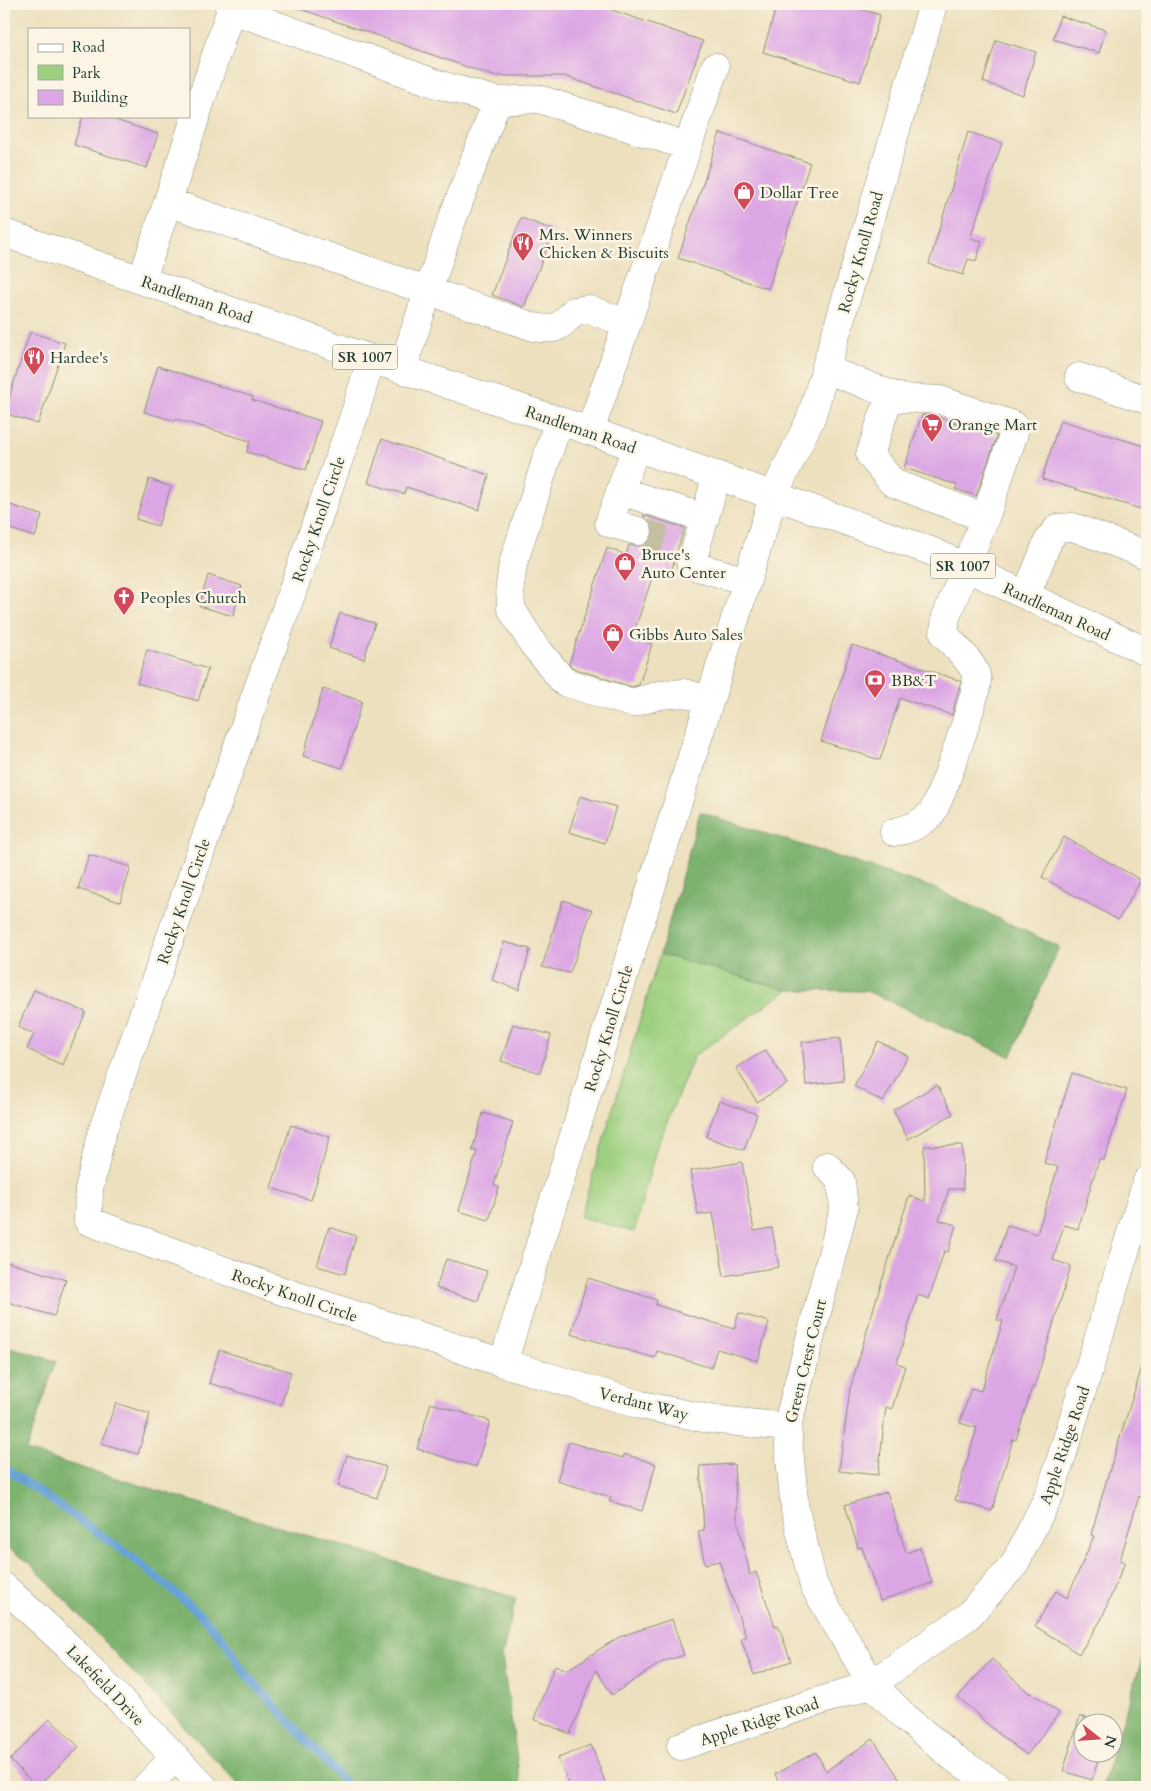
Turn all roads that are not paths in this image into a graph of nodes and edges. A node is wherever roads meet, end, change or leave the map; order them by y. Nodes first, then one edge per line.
1 (933, 4) edge
2 (229, 6) edge
3 (715, 67) dead end
4 (497, 100) junction
5 (687, 146) junction
6 (168, 202) junction
7 (4, 233) edge
8 (142, 280) junction
9 (428, 291) junction
10 (626, 323) junction
11 (371, 359) junction
12 (402, 369) junction
13 (825, 369) junction
14 (1079, 377) dead end
15 (890, 394) junction
16 (1147, 400) edge
17 (558, 420) junction
18 (590, 431) junction
19 (636, 447) junction
20 (717, 475) junction
21 (620, 491) junction
22 (774, 494) junction
23 (705, 518) junction
24 (985, 518) junction
25 (638, 530) tunnel mouth
26 (1147, 555) edge
27 (964, 567) junction
28 (747, 581) junction
29 (1026, 596) junction
30 (1146, 649) edge
31 (710, 700) junction
32 (894, 832) dead end
33 (827, 1166) dead end
34 (1147, 1181) edge
35 (503, 1363) junction
36 (787, 1427) junction
37 (4, 1586) edge
38 (872, 1684) junction
39 (681, 1746) dead end
40 (175, 1757) junction
41 (146, 1787) edge
42 (204, 1787) edge
43 (998, 1787) edge

1 - 13 street, Rocky Knoll Road
2 - 4 street
2 - 6 street
3 - 5 street
4 - 5 street
4 - 9 street
5 - 10 street
6 - 8 street
6 - 9 street
7 - 8 street, Randleman Road / SR 1007
8 - 11 street, Randleman Road / SR 1007
9 - 10 street
9 - 12 street
10 - 18 street
11 - 12 street, Randleman Road / SR 1007
11 - 35 street, Rocky Knoll Circle
12 - 17 street, Randleman Road / SR 1007
13 - 15 street
13 - 22 street, Rocky Knoll Road
14 - 16 street
15 - 24 street
15 - 24 street
17 - 18 street, Randleman Road / SR 1007
17 - 31 street
18 - 19 street, Randleman Road / SR 1007
19 - 20 street, Randleman Road / SR 1007
19 - 21 street
20 - 22 street, Randleman Road / SR 1007
20 - 23 street
21 - 23 street
21 - 25 street
22 - 27 street, Randleman Road / SR 1007
22 - 28 street, Rocky Knoll Circle
23 - 28 street
24 - 27 street
26 - 29 street
27 - 29 street, Randleman Road / SR 1007
27 - 32 street
28 - 31 street, Rocky Knoll Circle
29 - 30 street, Randleman Road / SR 1007
31 - 35 street, Rocky Knoll Circle
33 - 36 street, Green Crest Court
34 - 38 street, Apple Ridge Road
35 - 36 street, Verdant Way
36 - 38 street, Green Crest Court
37 - 40 street, Lakefield Drive
38 - 39 street, Apple Ridge Road
38 - 43 street, Green Crest Court
40 - 41 street
40 - 42 street, Lakefield Drive

